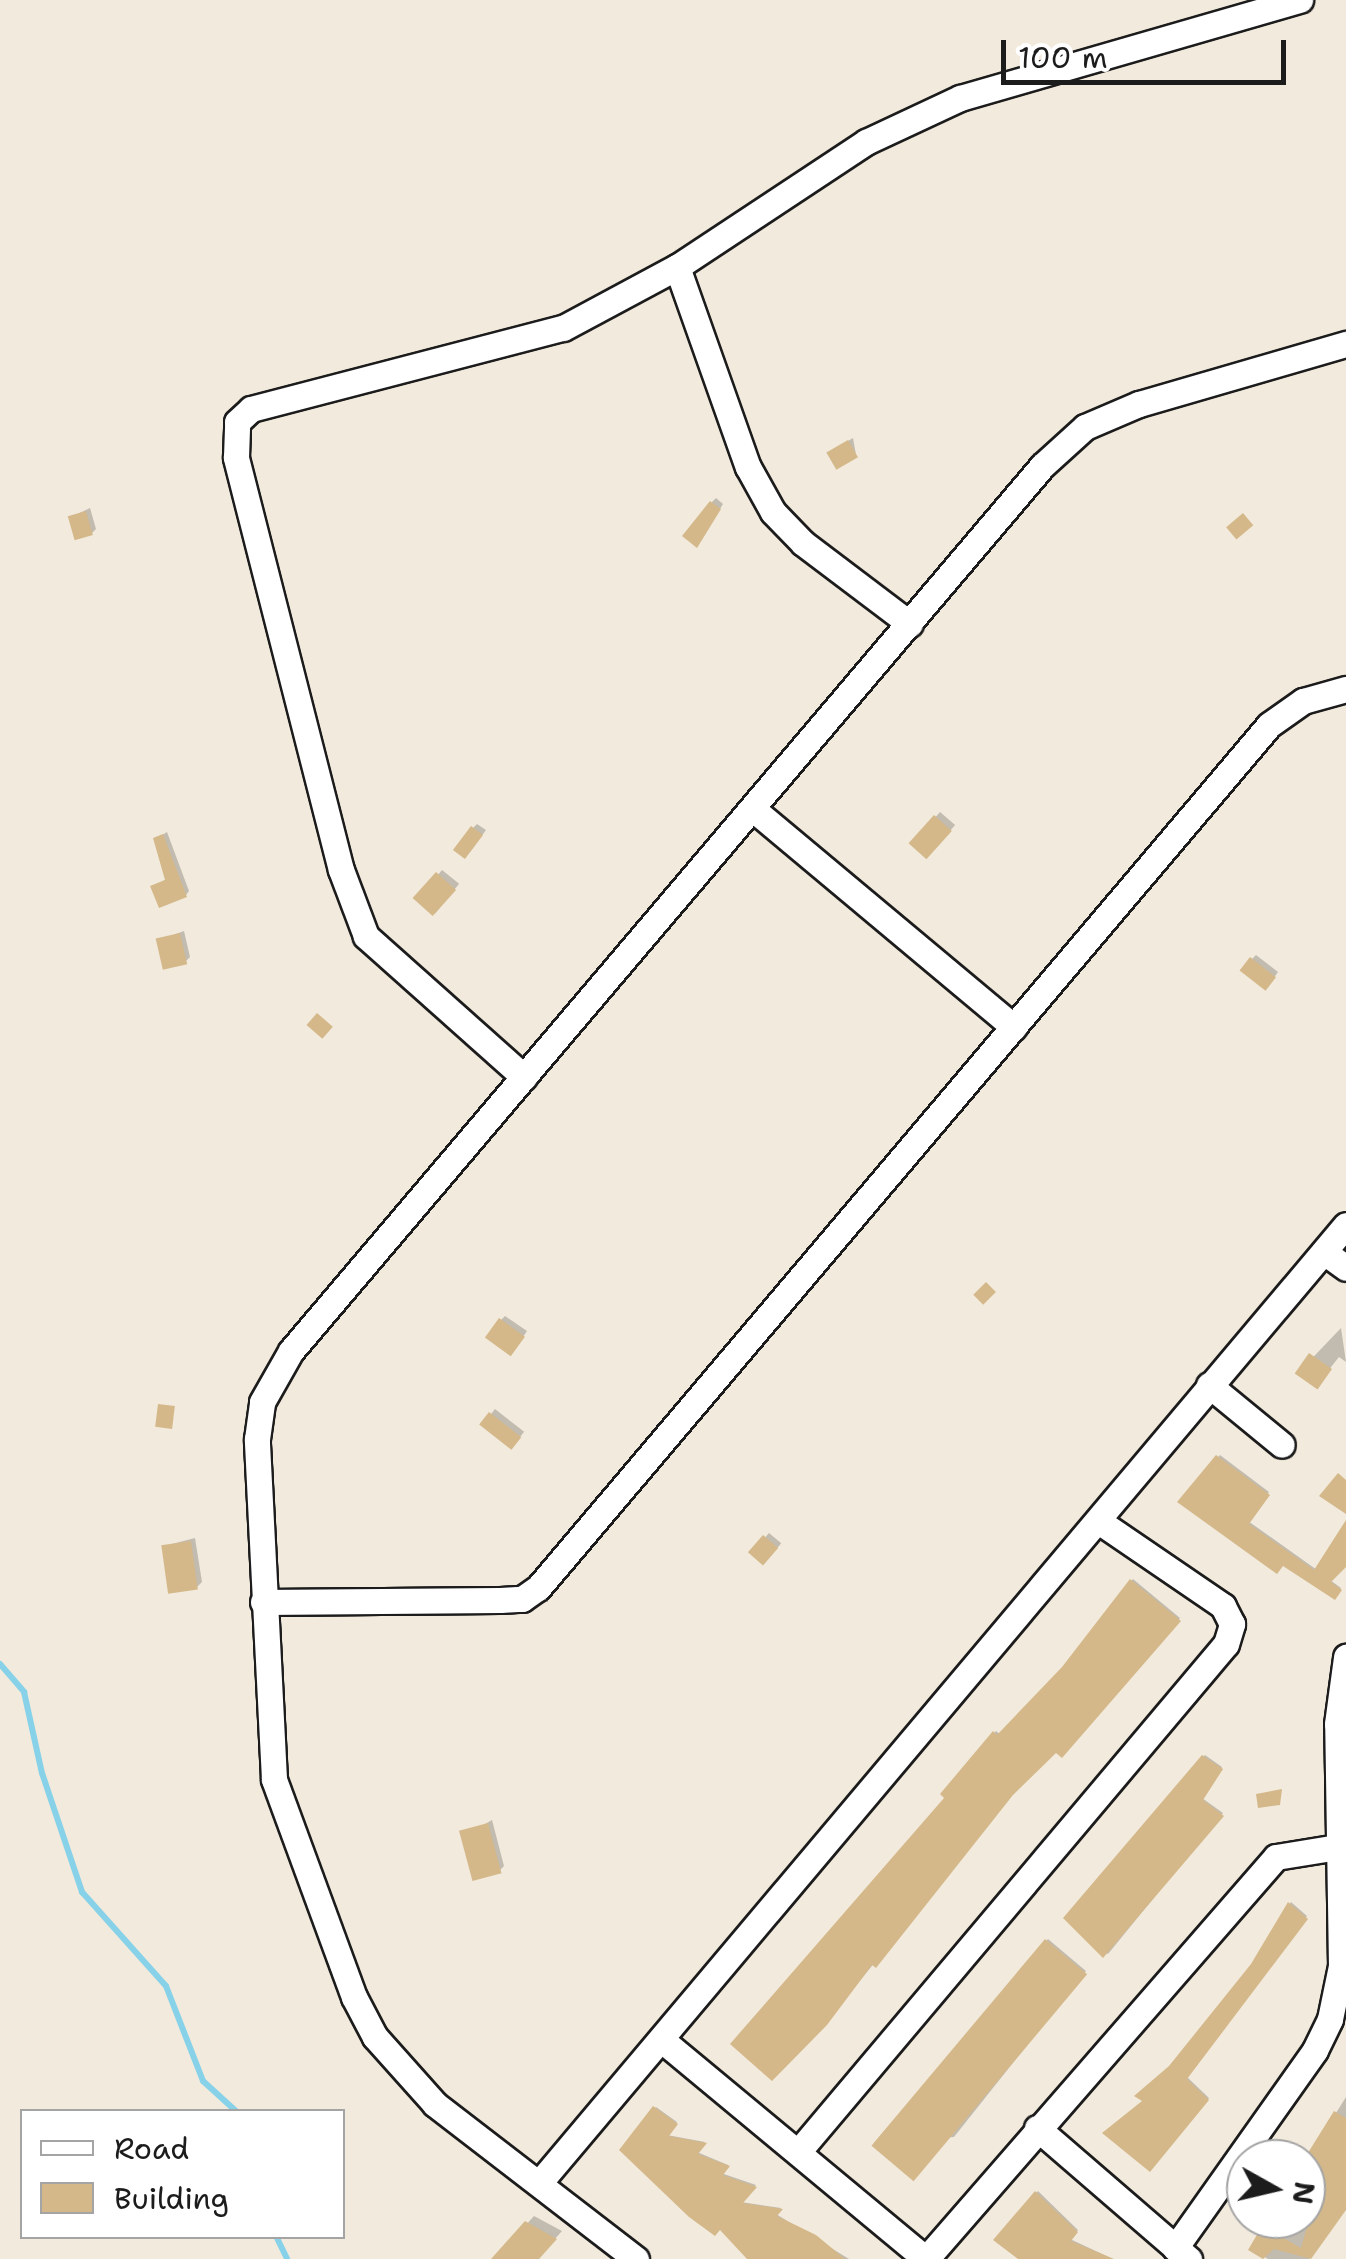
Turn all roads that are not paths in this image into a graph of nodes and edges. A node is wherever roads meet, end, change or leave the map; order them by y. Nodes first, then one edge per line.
1 (1300, 0) edge
2 (678, 267) junction
3 (1346, 344) edge
4 (910, 624) junction
5 (1346, 689) edge
6 (753, 809) junction
7 (1014, 1027) junction
8 (524, 1076) junction
9 (1346, 1225) edge
10 (1324, 1252) junction
11 (1346, 1268) edge
12 (1210, 1385) junction
13 (1282, 1445) dead end
14 (1100, 1522) junction
15 (263, 1602) junction
16 (1346, 1657) edge
17 (1338, 1847) junction
18 (1344, 1966) edge
19 (662, 2040) junction
20 (1037, 2128) junction
21 (798, 2152) junction
22 (540, 2182) junction
23 (1182, 2253) edge
24 (636, 2259) edge
25 (926, 2259) edge

1 - 2 street
2 - 4 street
2 - 8 street
3 - 4 street
4 - 6 street
5 - 7 street
6 - 7 street
6 - 8 street
7 - 15 street
8 - 15 street
9 - 10 street
10 - 11 street
10 - 12 street
12 - 13 street
12 - 14 street
14 - 19 street
14 - 21 street
15 - 22 street
16 - 17 street
17 - 18 street
17 - 20 street
18 - 23 street
19 - 21 street
19 - 22 street
20 - 23 street
20 - 25 street
21 - 25 street
22 - 24 street

